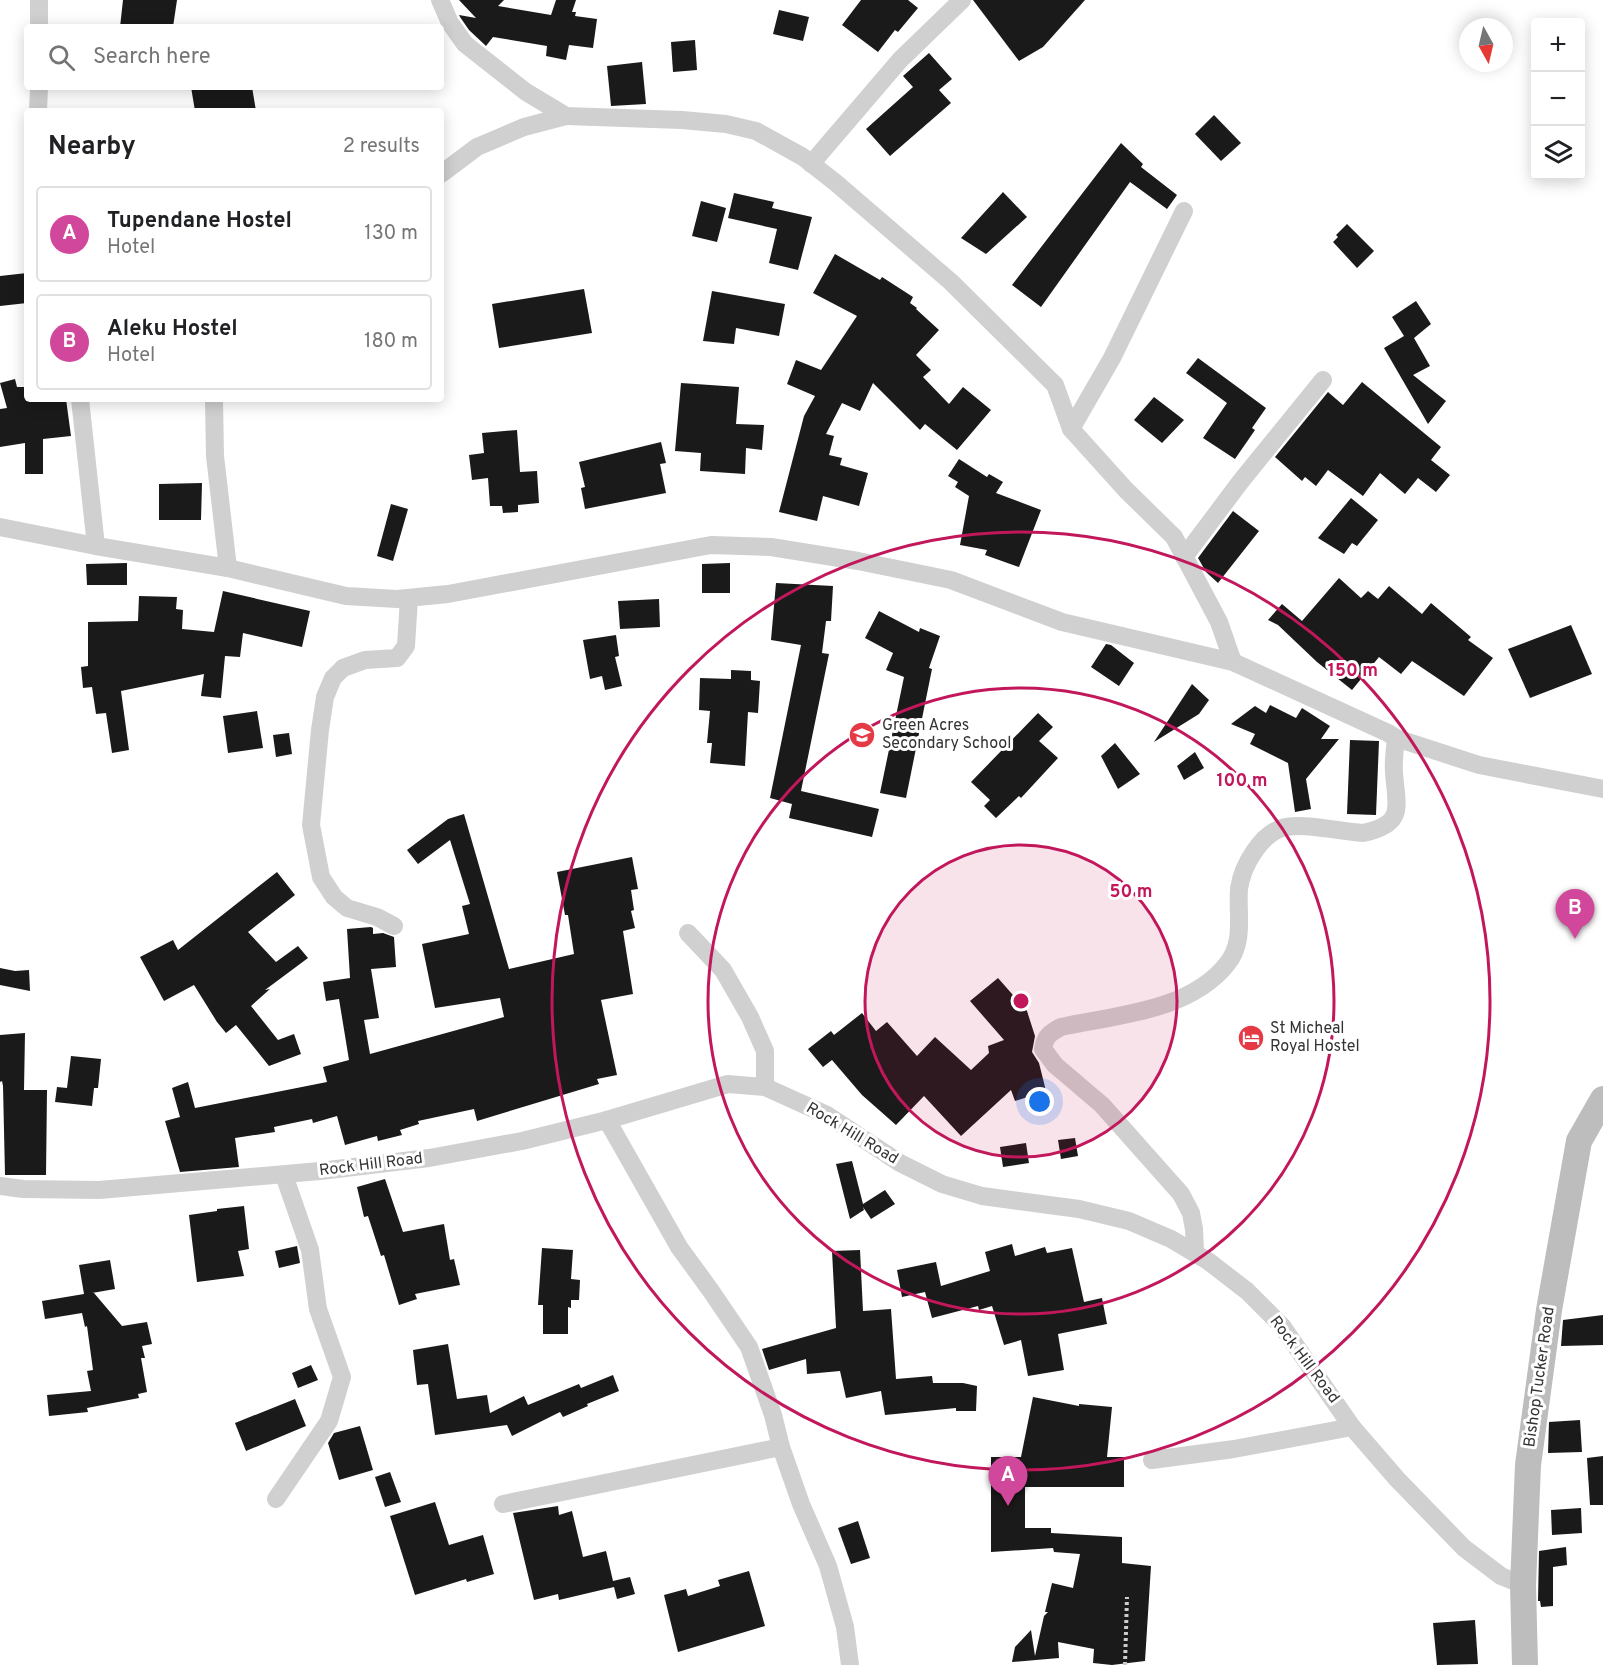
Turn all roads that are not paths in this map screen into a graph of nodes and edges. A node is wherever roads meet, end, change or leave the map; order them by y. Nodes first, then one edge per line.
1 (39, 0) edge
2 (440, 0) edge
3 (962, 0) edge
4 (39, 24) edge
5 (39, 90) edge
6 (38, 108) edge
7 (566, 116) junction
8 (811, 164) junction
9 (444, 172) edge
10 (1184, 211) dead end
11 (1323, 380) dead end
12 (80, 402) edge
13 (214, 402) edge
14 (1071, 429) junction
15 (0, 527) edge
16 (96, 546) junction
17 (1184, 557) junction
18 (228, 568) junction
19 (409, 598) junction
20 (1233, 662) junction
21 (1396, 738) junction
22 (1603, 789) edge
23 (394, 926) dead end
24 (688, 933) dead end
25 (765, 1087) junction
26 (1603, 1099) edge
27 (607, 1120) junction
28 (284, 1175) junction
29 (0, 1186) edge
30 (1195, 1252) junction
31 (1352, 1427) junction
32 (782, 1447) junction
33 (1152, 1460) dead end
34 (276, 1499) dead end
35 (503, 1504) dead end
36 (1523, 1586) junction
37 (850, 1665) edge
38 (1525, 1665) edge

1 - 4 street
2 - 7 street
3 - 8 street
5 - 6 street
7 - 8 street
7 - 9 street
8 - 14 street
10 - 14 street
11 - 17 street
12 - 16 street
13 - 18 street
14 - 17 street
15 - 16 street
16 - 18 street
17 - 20 street
18 - 19 street
19 - 20 street
19 - 23 street
20 - 21 street
21 - 22 street
21 - 30 street
24 - 25 street
25 - 27 street, Rock Hill Road
25 - 30 street, Rock Hill Road
26 - 36 main road, Bishop Tucker Road
27 - 28 street, Rock Hill Road
27 - 32 street
28 - 29 street, Rock Hill Road
28 - 34 street
30 - 31 street, Rock Hill Road
31 - 33 street
31 - 36 street, Rock Hill Road
32 - 35 street
32 - 37 street
36 - 38 main road, Bishop Tucker Road

